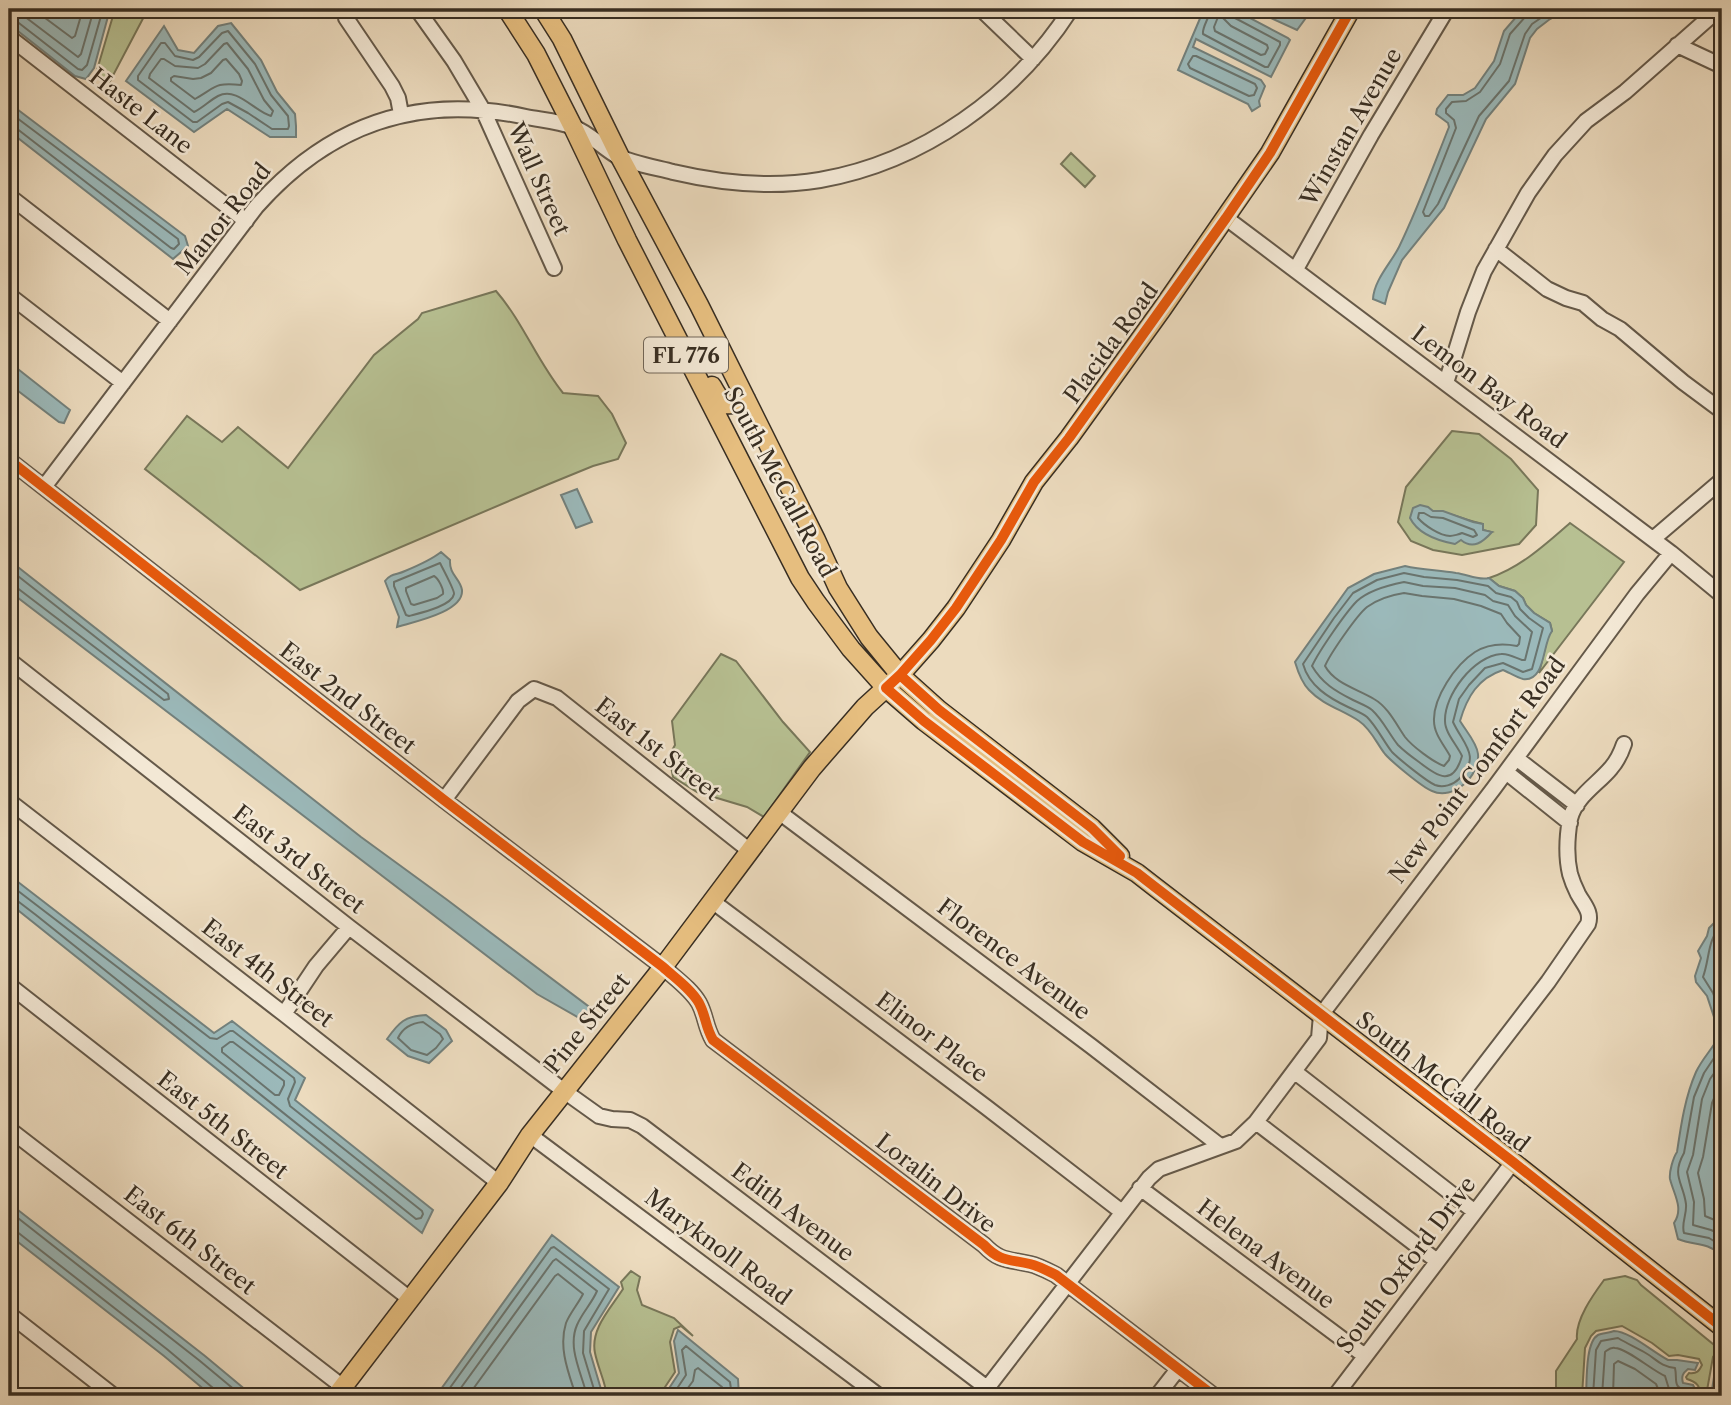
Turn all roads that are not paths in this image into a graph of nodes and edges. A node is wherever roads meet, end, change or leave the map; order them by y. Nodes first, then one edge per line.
1 (417, 9) edge
2 (507, 9) edge
3 (542, 9) edge
4 (981, 9) edge
5 (1071, 9) edge
6 (1351, 9) edge
7 (1447, 9) edge
8 (1719, 9) edge
9 (346, 18) dead end
10 (9, 37) edge
11 (1678, 46) junction
12 (1033, 59) junction
13 (1722, 66) edge
14 (483, 110) junction
15 (401, 114) junction
16 (573, 127) junction
17 (620, 157) junction
18 (9, 196) edge
19 (1226, 218) junction
20 (246, 221) junction
21 (1496, 249) junction
22 (554, 268) dead end
23 (1296, 269) junction
24 (9, 295) edge
25 (170, 321) junction
26 (681, 345) junction
27 (123, 383) junction
28 (1446, 383) junction
29 (746, 399) junction
30 (1722, 411) edge
31 (9, 460) edge
32 (1722, 480) edge
33 (44, 487) junction
34 (1653, 539) junction
35 (1671, 553) junction
36 (1722, 595) edge
37 (9, 660) edge
38 (900, 675) junction
39 (886, 688) junction
40 (1624, 744) dead end
41 (1516, 758) junction
42 (1506, 772) junction
43 (444, 800) junction
44 (9, 801) edge
45 (1577, 805) junction
46 (779, 812) junction
47 (1570, 822) junction
48 (750, 850) junction
49 (1137, 873) junction
50 (712, 901) junction
51 (349, 927) junction
52 (663, 967) junction
53 (9, 985) edge
54 (284, 1014) junction
55 (1321, 1015) junction
56 (1295, 1072) junction
57 (564, 1091) junction
58 (1448, 1112) junction
59 (1256, 1122) junction
60 (9, 1129) edge
61 (530, 1135) junction
62 (1219, 1146) junction
63 (1513, 1162) junction
64 (499, 1183) junction
65 (1140, 1188) junction
66 (1122, 1212) junction
67 (1475, 1212) junction
68 (1437, 1261) junction
69 (1067, 1284) junction
70 (410, 1299) junction
71 (9, 1314) edge
72 (1722, 1327) edge
73 (1365, 1356) junction
74 (1178, 1369) junction
75 (339, 1392) edge
76 (984, 1392) edge
77 (114, 1396) edge
78 (878, 1396) edge
79 (1157, 1396) edge
80 (1214, 1396) edge
81 (1335, 1396) edge

1 - 14 street, Wall Street
2 - 16 main road, South McCall Road / FL 776
3 - 17 main road, South McCall Road / FL 776
4 - 12 street
5 - 12 street, Manor Road
6 - 19 main road, Placida Road
7 - 23 street, Winstan Avenue
8 - 11 street
9 - 15 street
10 - 20 street, Haste Lane
11 - 13 street
11 - 21 street
12 - 17 street, Manor Road
14 - 15 street, Manor Road
14 - 16 street, Manor Road
14 - 22 street, Wall Street
15 - 20 street, Manor Road
16 - 17 street, Manor Road
16 - 26 main road, South McCall Road / FL 776
17 - 29 main road, South McCall Road / FL 776
18 - 25 street
19 - 23 street, Lemon Bay Road
19 - 38 main road, Placida Road
20 - 25 street, Manor Road
21 - 28 street
21 - 30 street
23 - 28 street, Lemon Bay Road
24 - 27 street
25 - 27 street, Manor Road
26 - 29 main road
26 - 39 main road, South McCall Road / FL 776
27 - 33 street, Manor Road
28 - 34 street, Lemon Bay Road
29 - 38 main road, South McCall Road / FL 776
31 - 33 street, East 2nd Street
32 - 34 street
33 - 43 street, East 2nd Street
34 - 35 street, Lemon Bay Road
35 - 36 street, Lemon Bay Road
35 - 41 street, New Point Comfort Road
37 - 51 street, East 3rd Street
38 - 39 main road, Placida Road
38 - 49 main road, South McCall Road / FL 776
39 - 46 main road, Pine Street
39 - 49 main road, South McCall Road / FL 776
40 - 45 street
41 - 42 street, New Point Comfort Road
41 - 45 street
42 - 47 street
42 - 55 street, New Point Comfort Road
43 - 48 street, East 1st Street
43 - 52 street, East 2nd Street
44 - 54 street, East 4th Street
45 - 47 street
46 - 48 main road, Pine Street
46 - 62 street, Florence Avenue
47 - 58 street
48 - 50 main road, Pine Street
49 - 55 main road, South McCall Road / FL 776
50 - 52 main road, Pine Street
50 - 66 street, Elinor Place
51 - 54 street
51 - 57 street, East 3rd Street
52 - 57 main road, Pine Street
52 - 69 street, Loralin Drive
53 - 70 street, East 5th Street
54 - 64 street, East 4th Street
55 - 56 street
55 - 58 main road, South McCall Road / FL 776
56 - 59 street
56 - 67 street
57 - 61 main road, Pine Street
57 - 76 street, Edith Avenue
58 - 63 main road, South McCall Road / FL 776
59 - 62 street
59 - 68 street
60 - 75 street, East 6th Street
61 - 64 main road, Pine Street
61 - 78 street, Maryknoll Road
62 - 65 street
63 - 67 street, South Oxford Drive
63 - 72 main road, South McCall Road / FL 776
64 - 70 main road, Pine Street
65 - 66 street
65 - 73 street, Helena Avenue
66 - 69 street
67 - 68 street, South Oxford Drive
68 - 73 street, South Oxford Drive
69 - 74 street, Loralin Drive
69 - 76 street
70 - 75 main road, Pine Street
71 - 77 street
73 - 81 street, South Oxford Drive
74 - 79 street
74 - 80 street, Loralin Drive

